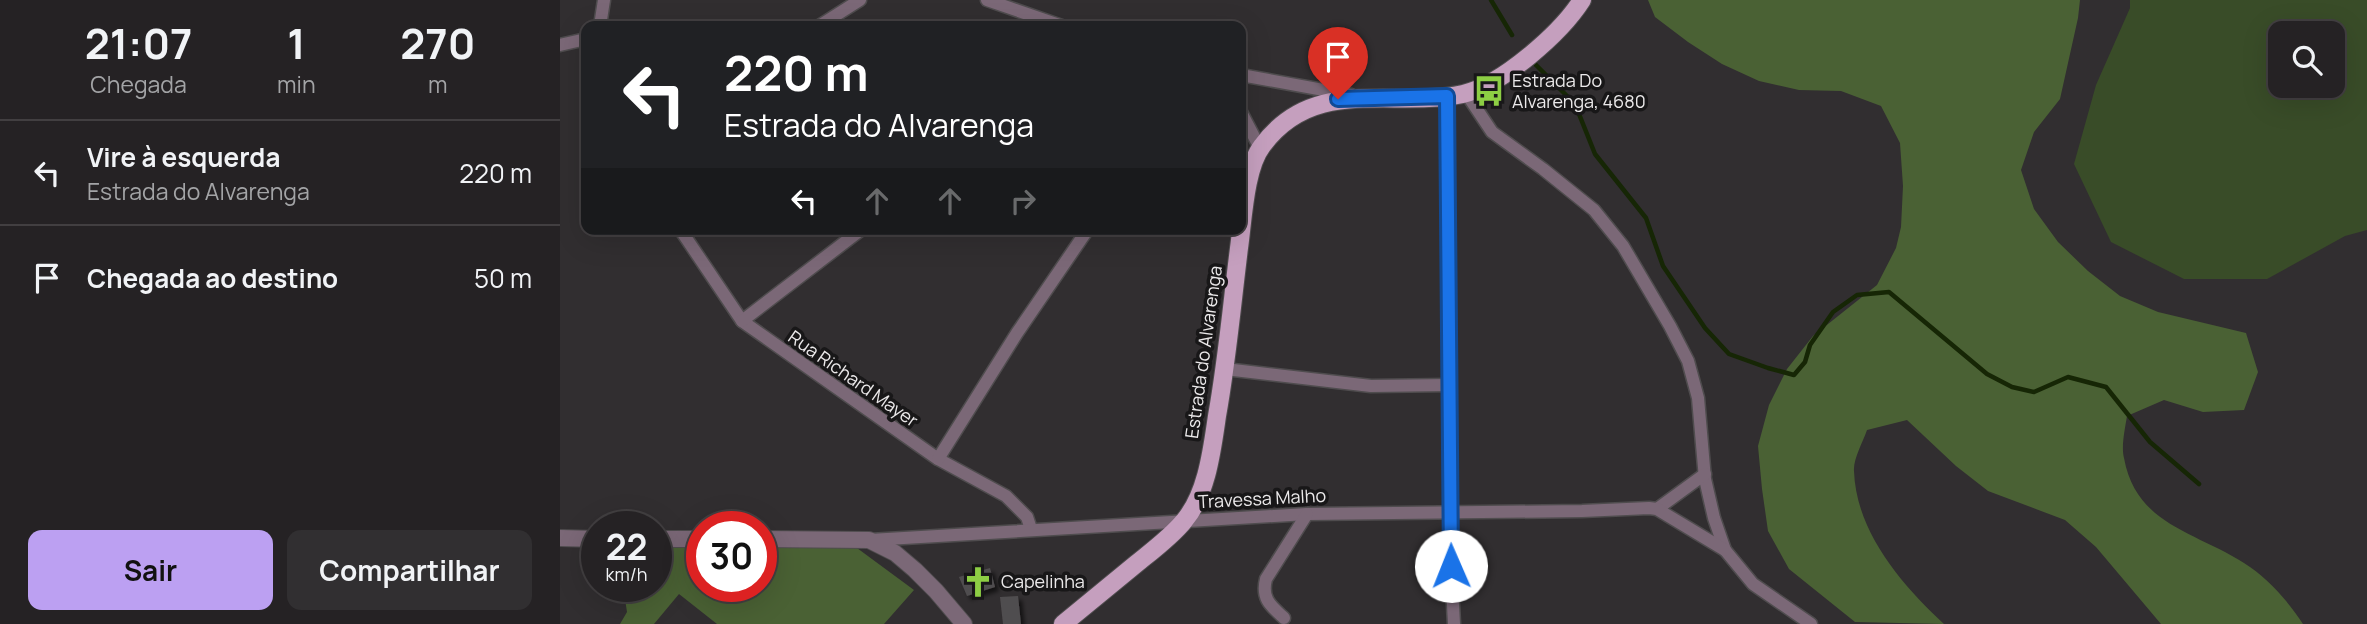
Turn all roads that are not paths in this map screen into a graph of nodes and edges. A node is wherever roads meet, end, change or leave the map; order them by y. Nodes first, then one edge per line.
1 (604, 0) edge
2 (860, 0) edge
3 (987, 0) edge
4 (1582, 0) edge
5 (601, 21) edge
6 (827, 21) edge
7 (1048, 21) edge
8 (581, 40) edge
9 (560, 45) edge
10 (1246, 76) edge
11 (1466, 93) junction
12 (1447, 96) junction
13 (1362, 97) junction
14 (1246, 121) edge
15 (1260, 148) junction
16 (1246, 198) edge
17 (684, 235) edge
18 (854, 235) edge
19 (1084, 235) edge
20 (1242, 235) edge
21 (742, 321) junction
22 (1226, 369) junction
23 (1450, 385) junction
24 (938, 459) junction
25 (1705, 474) junction
26 (1657, 509) junction
27 (1450, 512) junction
28 (1307, 514) junction
29 (1184, 521) junction
30 (1031, 528) junction
31 (560, 538) edge
32 (581, 538) edge
33 (777, 539) edge
34 (869, 540) junction
35 (1725, 550) junction
36 (1284, 618) dead end
37 (964, 624) edge
38 (1063, 624) edge
39 (1454, 624) edge
40 (1811, 624) edge

1 - 5 street
2 - 6 street
3 - 7 street
4 - 11 main road, Estrada do Alvarenga
8 - 9 street
10 - 13 street
11 - 12 main road, Estrada do Alvarenga
11 - 25 street
12 - 13 main road, Estrada do Alvarenga
12 - 23 street
13 - 15 main road, Estrada do Alvarenga
14 - 15 street
15 - 16 main road, Estrada do Alvarenga
17 - 21 street, Rua Richard Mayer
18 - 21 street
19 - 24 street
20 - 22 main road, Estrada do Alvarenga
21 - 24 street, Rua Richard Mayer
22 - 23 street
22 - 29 main road, Estrada do Alvarenga
23 - 27 street
24 - 30 street, Rua Richard Mayer
25 - 26 street
25 - 35 street
26 - 27 street, Travessa Malho
26 - 35 street
27 - 28 street, Travessa Malho
27 - 39 street
28 - 29 street, Travessa Malho
28 - 36 street
29 - 30 street, Travessa Malho
29 - 38 main road, Estrada do Alvarenga
30 - 34 street, Travessa Malho
31 - 32 street
33 - 34 street
34 - 37 street
35 - 40 street

